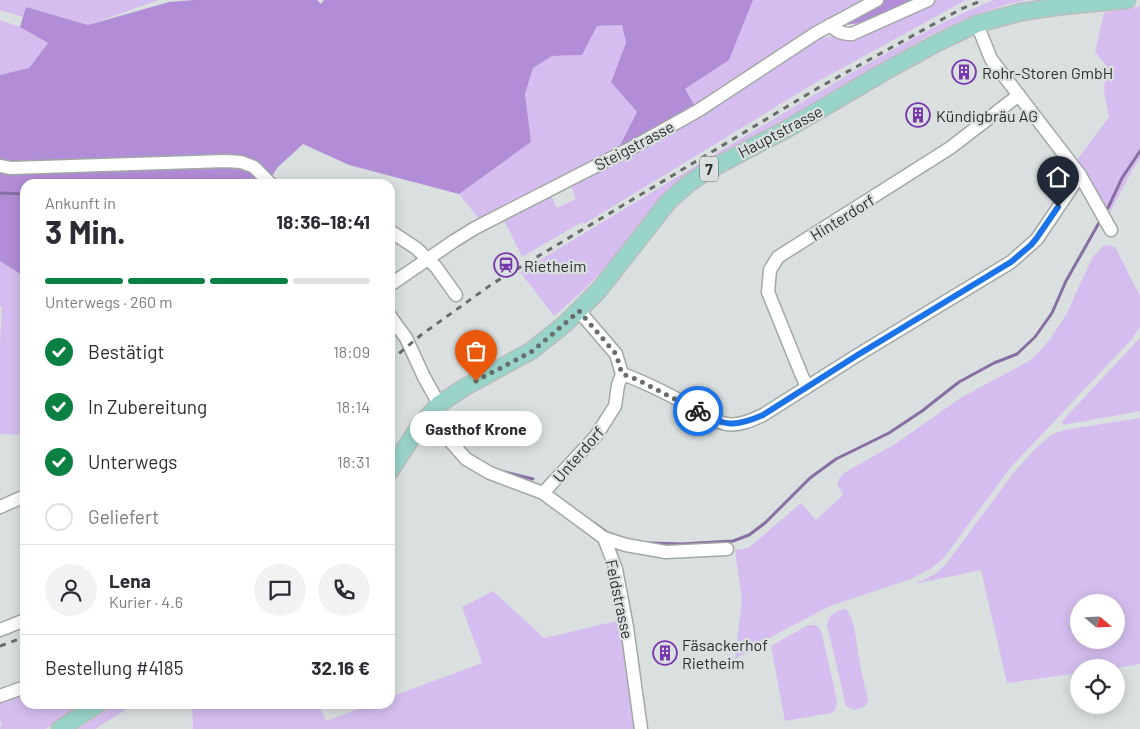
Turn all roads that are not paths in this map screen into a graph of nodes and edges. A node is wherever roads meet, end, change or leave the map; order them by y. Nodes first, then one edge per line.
1 (876, 0) edge
2 (928, 0) edge
3 (1127, 0) edge
4 (977, 24) junction
5 (830, 25) junction
6 (1019, 95) junction
7 (0, 166) edge
8 (1080, 175) junction
9 (266, 179) edge
10 (1111, 230) dead end
11 (395, 234) edge
12 (428, 259) junction
13 (395, 282) edge
14 (456, 295) dead end
15 (579, 311) junction
16 (395, 323) edge
17 (622, 374) junction
18 (807, 387) junction
19 (439, 404) junction
20 (428, 416) junction
21 (395, 463) edge
22 (543, 492) junction
23 (20, 498) edge
24 (0, 507) edge
25 (604, 538) junction
26 (727, 549) dead end
27 (20, 622) edge
28 (0, 630) edge
29 (20, 690) edge
30 (0, 696) edge
31 (90, 709) edge
32 (60, 729) edge
33 (641, 729) edge

1 - 5 street, Steigstrasse
2 - 5 street
3 - 4 main road, Hauptstrasse / 7
4 - 6 street
4 - 15 main road, Hauptstrasse / 7
5 - 12 street, Steigstrasse
6 - 8 street
6 - 18 street, Hinterdorf
7 - 9 street
8 - 10 street
8 - 18 street
11 - 12 street
12 - 13 street, Steigstrasse
12 - 14 street
15 - 17 street
15 - 19 main road, Hauptstrasse / 7
16 - 19 street
17 - 18 street
17 - 22 street, Unterdorf
19 - 20 main road, Hauptstrasse / 7
20 - 21 main road, Hauptstrasse / 7
20 - 22 street, Feldstrasse
22 - 25 street, Feldstrasse
23 - 24 street
25 - 26 street
25 - 33 street, Feldstrasse
27 - 28 street
29 - 30 street
31 - 32 main road

